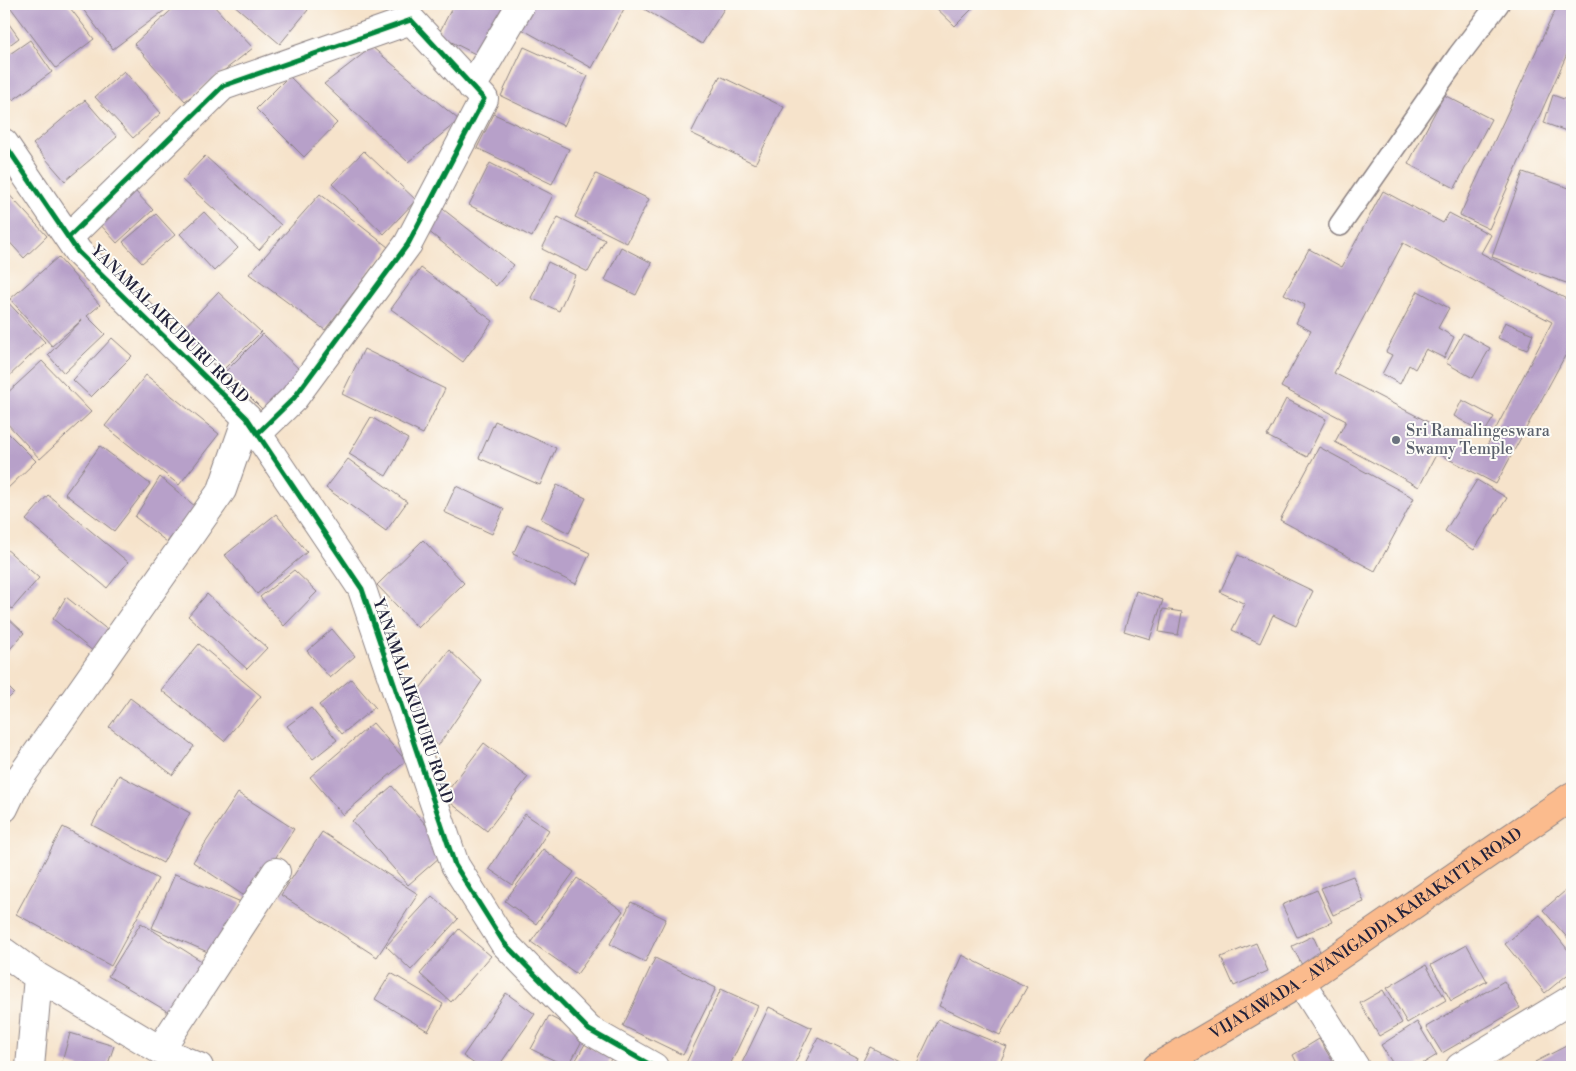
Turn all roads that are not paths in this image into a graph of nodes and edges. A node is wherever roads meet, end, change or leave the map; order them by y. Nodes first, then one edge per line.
1 (521, 4) edge
2 (1498, 4) edge
3 (405, 12) edge
4 (472, 87) junction
5 (4, 143) edge
6 (1340, 225) dead end
7 (69, 237) junction
8 (253, 426) junction
9 (1572, 796) edge
10 (4, 808) edge
11 (276, 872) dead end
12 (4, 952) edge
13 (38, 977) junction
14 (1301, 982) junction
15 (1572, 1000) edge
16 (160, 1050) junction
17 (30, 1067) edge
18 (199, 1067) edge
19 (654, 1067) edge
20 (1157, 1067) edge
21 (1355, 1067) edge
22 (1460, 1067) edge

1 - 4 street
2 - 6 lane
3 - 4 street
3 - 7 street
4 - 8 street
5 - 7 street, YANAMALAIKUDURU ROAD
7 - 8 street, YANAMALAIKUDURU ROAD
8 - 10 street
8 - 19 street, YANAMALAIKUDURU ROAD
9 - 14 main road, VIJAYAWADA - AVANIGADDA KARAKATTA ROAD
11 - 16 street
12 - 13 street
13 - 16 street
13 - 17 street
14 - 20 main road, VIJAYAWADA - AVANIGADDA KARAKATTA ROAD
14 - 21 street
15 - 22 street
16 - 18 street

